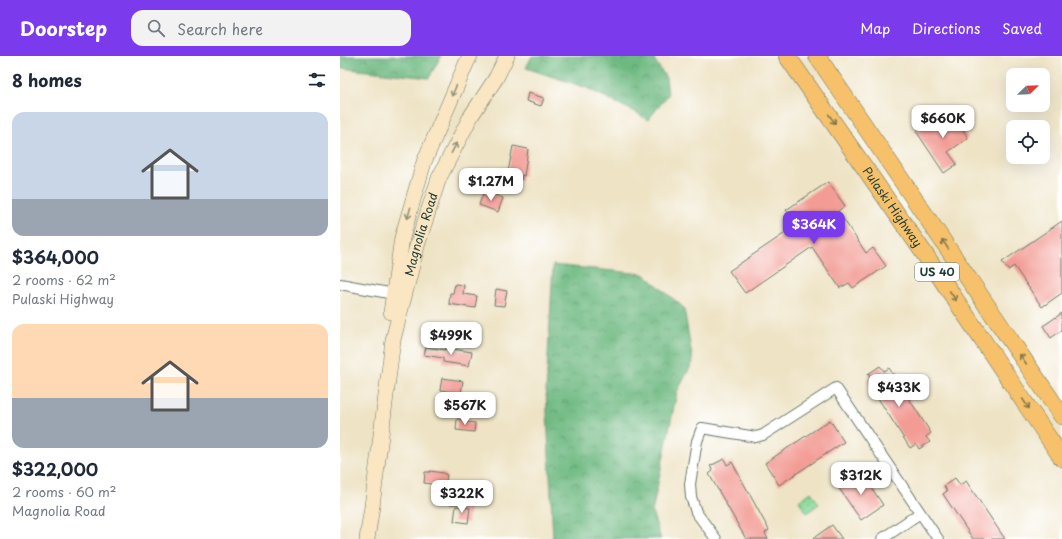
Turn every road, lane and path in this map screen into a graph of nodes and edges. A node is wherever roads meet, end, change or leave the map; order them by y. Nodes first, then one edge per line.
1 (470, 56) edge
2 (508, 56) edge
3 (788, 56) edge
4 (817, 56) edge
5 (340, 284) edge
6 (394, 294) junction
7 (1062, 416) edge
8 (382, 429) junction
9 (1062, 458) edge
10 (920, 513) junction
11 (367, 539) edge
12 (716, 539) edge
13 (882, 539) edge
14 (938, 539) edge

1 -> 6 main road, Magnolia Road
8 -> 2 main road, Magnolia Road
3 -> 9 highway, Pulaski Highway / US 40
7 -> 4 highway, Pulaski Highway / US 40
5 - 6 street
6 - 8 main road, Magnolia Road
8 - 11 main road, Magnolia Road
10 - 12 street
10 - 13 street
10 - 14 street

